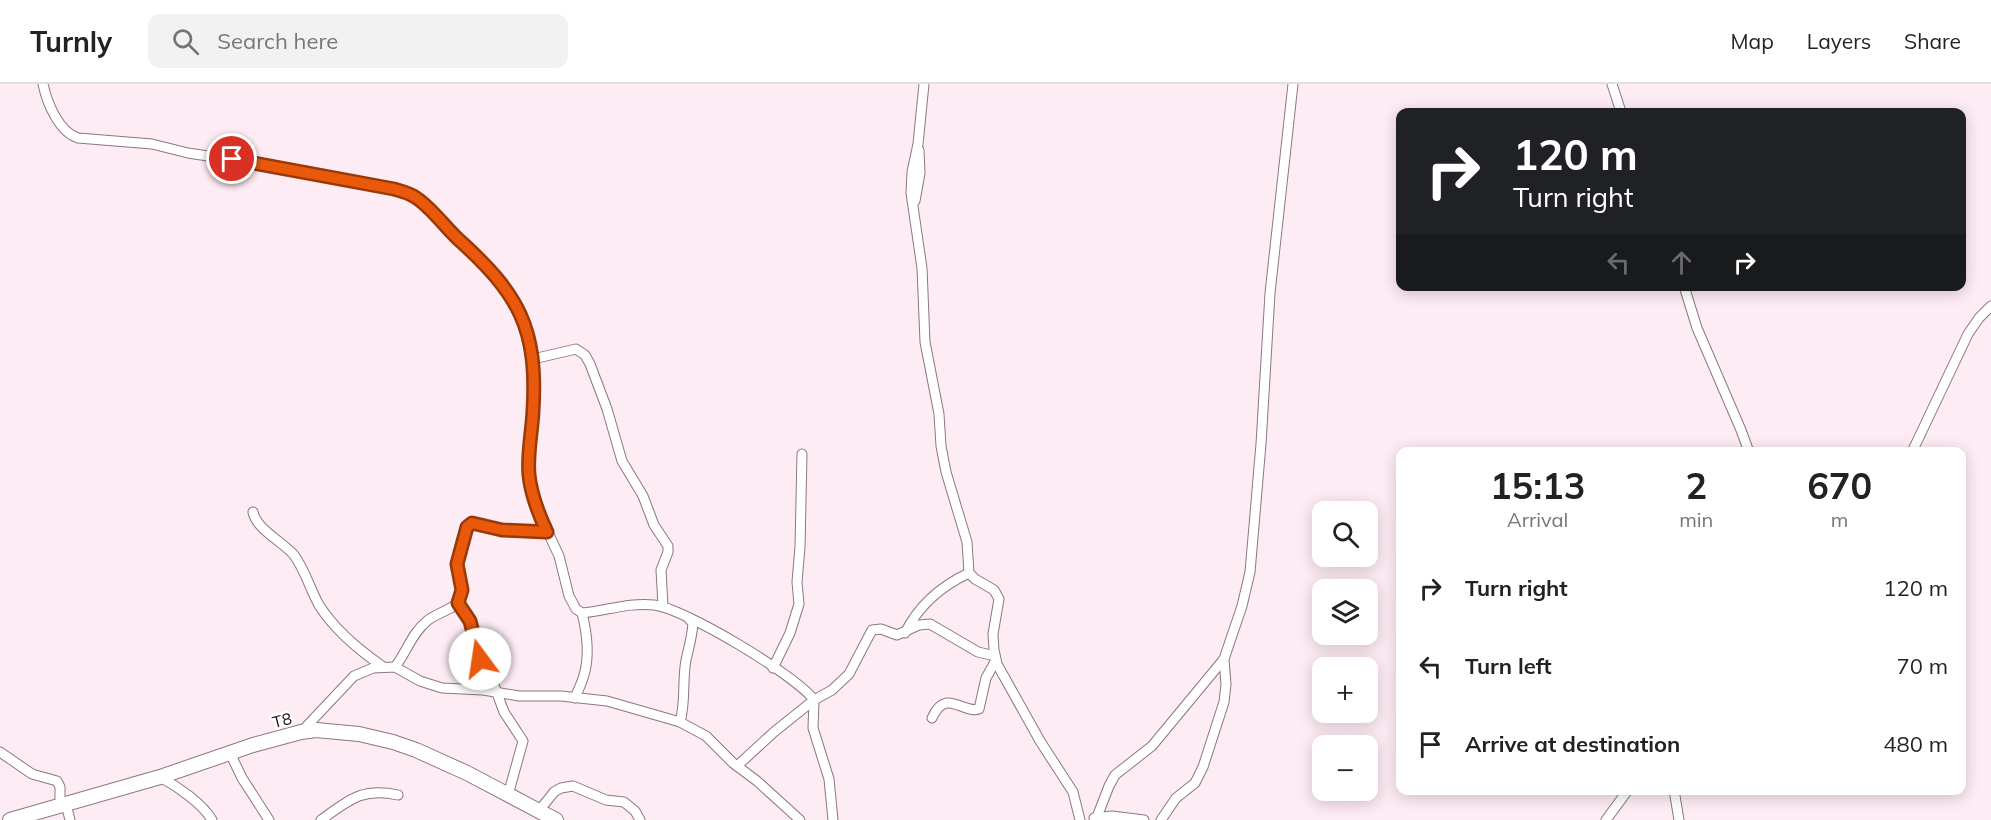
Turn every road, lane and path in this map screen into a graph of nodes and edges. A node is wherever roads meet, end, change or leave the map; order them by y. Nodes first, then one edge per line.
1 (43, 84) edge
2 (924, 84) edge
3 (1293, 84) edge
4 (1612, 84) edge
5 (1620, 108) edge
6 (1686, 291) edge
7 (1991, 306) edge
8 (533, 359) junction
9 (1747, 447) edge
10 (1914, 447) edge
11 (802, 454) dead end
12 (253, 513) dead end
13 (547, 532) junction
14 (969, 573) junction
15 (458, 603) junction
16 (663, 606) junction
17 (582, 613) junction
18 (688, 618) junction
19 (905, 633) junction
20 (995, 658) junction
21 (1224, 659) junction
22 (382, 666) junction
23 (395, 667) junction
24 (774, 668) junction
25 (496, 694) junction
26 (575, 698) junction
27 (814, 700) junction
28 (933, 718) dead end
29 (680, 722) junction
30 (301, 732) junction
31 (0, 752) edge
32 (230, 753) junction
33 (737, 766) junction
34 (160, 777) junction
35 (398, 795) dead end
36 (508, 795) junction
37 (1624, 795) edge
38 (1675, 795) edge
39 (63, 805) junction
40 (538, 812) junction
41 (1079, 815) edge
42 (1094, 819) edge
43 (10, 820) edge
44 (70, 820) edge
45 (212, 820) edge
46 (269, 820) edge
47 (321, 820) edge
48 (553, 820) edge
49 (640, 820) edge
50 (800, 820) edge
51 (833, 820) edge
52 (1144, 820) edge
53 (1161, 820) edge
54 (1606, 820) edge
55 (1679, 820) edge

1 - 8 street
2 - 14 street
3 - 21 street
4 - 5 street
6 - 9 street
7 - 10 street
8 - 13 street
8 - 16 street
11 - 24 street
12 - 22 street
13 - 15 street
13 - 17 street
14 - 19 street
14 - 20 street
15 - 23 street
15 - 25 street
16 - 17 street
16 - 18 street
17 - 26 street
18 - 24 street
18 - 29 street
19 - 20 street
19 - 27 street
20 - 28 street
20 - 41 street
21 - 42 street
21 - 53 street
22 - 23 street
22 - 30 street
23 - 25 street
24 - 27 street
25 - 26 street
25 - 36 street
26 - 29 street
27 - 33 street
27 - 51 street
29 - 33 street
30 - 32 street, T8
30 - 36 street, T8
31 - 39 street
32 - 34 street, T8
32 - 46 street
33 - 50 street
34 - 39 street, T8
34 - 45 street
35 - 47 street
36 - 40 street, T8
37 - 54 street
38 - 55 street
39 - 43 street, T8
39 - 44 street
40 - 48 street, T8
40 - 49 street
41 - 42 street
42 - 52 street

